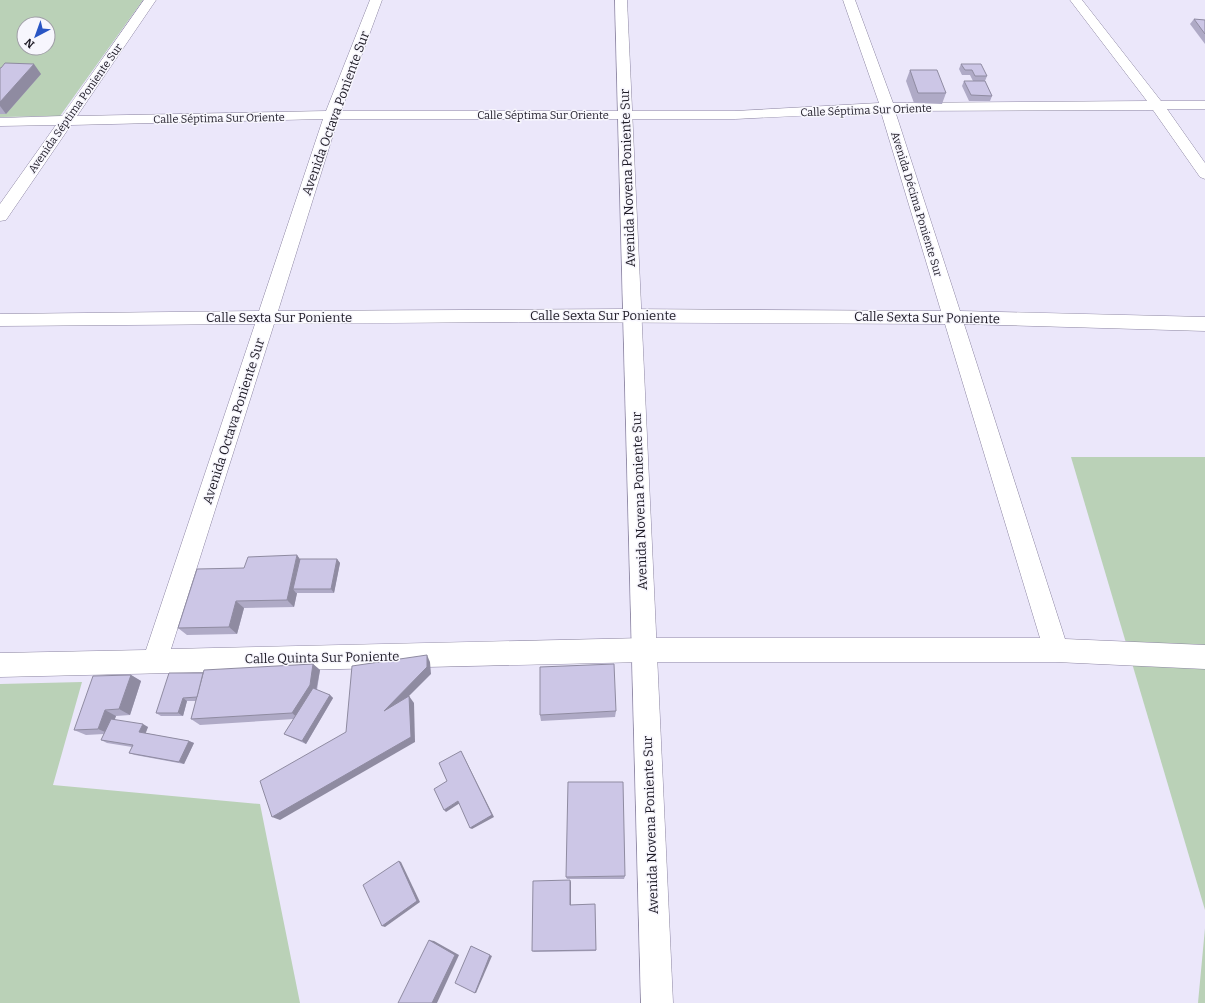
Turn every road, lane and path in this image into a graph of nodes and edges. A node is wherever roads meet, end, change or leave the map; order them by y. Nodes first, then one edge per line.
1 (150, 0) edge
2 (376, 0) edge
3 (621, 0) edge
4 (849, 0) edge
5 (1076, 0) edge
6 (1157, 105) junction
7 (1205, 105) edge
8 (887, 107) junction
9 (332, 115) junction
10 (625, 115) junction
11 (66, 121) junction
12 (0, 122) edge
13 (1205, 174) edge
14 (0, 216) edge
15 (632, 314) junction
16 (951, 317) junction
17 (266, 318) junction
18 (0, 320) edge
19 (1205, 324) edge
20 (644, 650) junction
21 (1056, 650) junction
22 (1205, 657) edge
23 (155, 661) junction
24 (0, 665) edge
25 (656, 1003) edge

1 - 11 street, Avenida Séptima Poniente Sur
2 - 9 street, Avenida Octava Poniente Sur
3 - 10 street, Avenida Novena Poniente Sur
4 - 8 street, Avenida Décima Poniente Sur
5 - 6 street
6 - 7 street, Calle Séptima Sur Oriente
6 - 8 street, Calle Séptima Sur Oriente
6 - 13 street
8 - 10 street, Calle Séptima Sur Oriente
8 - 16 street, Avenida Décima Poniente Sur
9 - 10 street, Calle Séptima Sur Oriente
9 - 11 street, Calle Séptima Sur Oriente
9 - 17 street, Avenida Octava Poniente Sur
10 - 15 street, Avenida Novena Poniente Sur
11 - 12 street, Calle Séptima Sur Oriente
11 - 14 street, Avenida Séptima Poniente Sur
15 - 16 street, Calle Sexta Sur Poniente
15 - 17 street, Calle Sexta Sur Poniente
15 - 20 street, Avenida Novena Poniente Sur
16 - 19 street, Calle Sexta Sur Poniente
16 - 21 street, Avenida Décima Poniente Sur
17 - 18 street, Calle Sexta Sur Poniente
17 - 23 street, Avenida Octava Poniente Sur
20 - 21 street, Calle Quinta Sur Poniente
20 - 23 street, Calle Quinta Sur Poniente
20 - 25 street, Avenida Novena Poniente Sur
21 - 22 street, Calle Quinta Sur Poniente
23 - 24 street, Calle Quinta Sur Poniente

